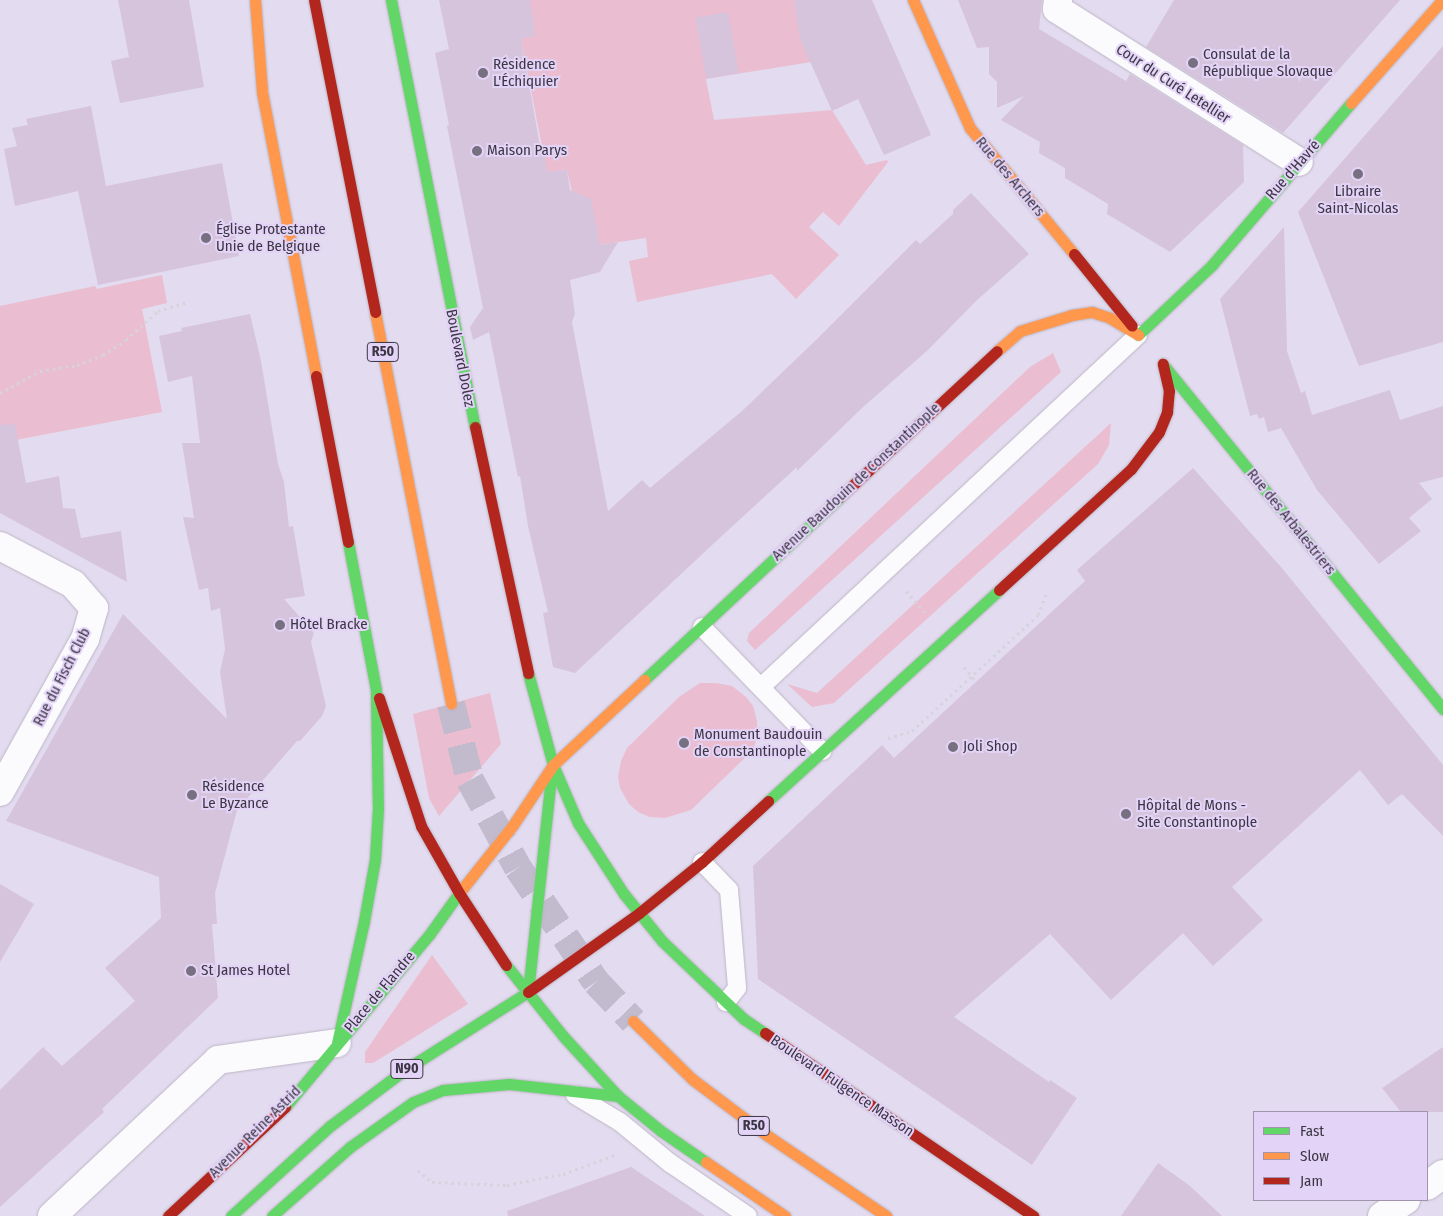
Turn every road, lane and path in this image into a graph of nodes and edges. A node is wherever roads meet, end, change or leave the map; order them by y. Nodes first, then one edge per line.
1 (243, 0) edge
2 (255, 0) edge
3 (314, 0) edge
4 (391, 0) edge
5 (913, 0) edge
6 (1058, 0) edge
7 (1442, 0) edge
8 (262, 92) junction
9 (1299, 162) junction
10 (187, 302) dead end
11 (1141, 338) junction
12 (0, 393) edge
13 (0, 546) edge
14 (1047, 590) dead end
15 (702, 627) junction
16 (964, 667) dead end
17 (972, 676) junction
18 (976, 682) dead end
19 (760, 687) junction
20 (376, 690) junction
21 (451, 704) tunnel mouth
22 (1443, 709) edge
23 (601, 721) joint
24 (883, 740) dead end
25 (822, 751) junction
26 (553, 766) junction
27 (0, 792) edge
28 (702, 862) junction
29 (460, 893) junction
30 (639, 913) junction
31 (528, 992) junction
32 (726, 1002) junction
33 (633, 1021) tunnel mouth
34 (337, 1043) junction
35 (569, 1091) junction
36 (618, 1096) junction
37 (632, 1108) junction
38 (647, 1145) junction
39 (619, 1153) dead end
40 (418, 1170) dead end
41 (1443, 1174) edge
42 (1428, 1185) edge
43 (1404, 1201) edge
44 (52, 1216) edge
45 (168, 1216) edge
46 (231, 1216) edge
47 (272, 1216) edge
48 (748, 1216) edge
49 (785, 1216) edge
50 (886, 1216) edge
51 (1033, 1216) edge
52 (1382, 1216) edge

1 - 8 main road
2 - 8 main road
3 - 21 main road, R50
4 - 26 main road, Boulevard Dolez
5 - 11 main road, Rue des Archers
6 - 9 street, Cour du Curé Letellier
7 - 9 main road, Rue d'Havré
8 - 20 main road
9 - 11 main road, Rue d'Havré
10 - 12 path
11 - 15 main road, Avenue Baudouin de Constantinople
11 - 19 lane
13 - 27 street, Rue du Fisch Club
14 - 17 path
15 - 19 lane
15 - 23 main road, Avenue Baudouin de Constantinople
16 - 17 path
17 - 18 path
17 - 24 path
19 - 25 lane
20 - 29 main road
20 - 34 main road
22 - 25 main road, Rue des Arbalestriers
23 - 26 main road, Place de Flandre
25 - 28 main road
26 - 29 main road, Place de Flandre
26 - 30 main road
26 - 31 main road
28 - 30 main road
28 - 32 lane
29 - 31 main road
29 - 34 main road, Place de Flandre
30 - 31 main road
30 - 32 main road, Boulevard Fulgence Masson
31 - 36 main road
31 - 46 main road, N90
32 - 51 main road, Boulevard Fulgence Masson
33 - 50 main road, R50
34 - 44 street, Place de Flandre
34 - 45 main road, Avenue Reine Astrid
35 - 36 main road
35 - 38 lane
35 - 47 main road
36 - 37 main road
37 - 38 lane
37 - 49 main road
38 - 48 lane
39 - 40 path
41 - 42 street
43 - 52 street

